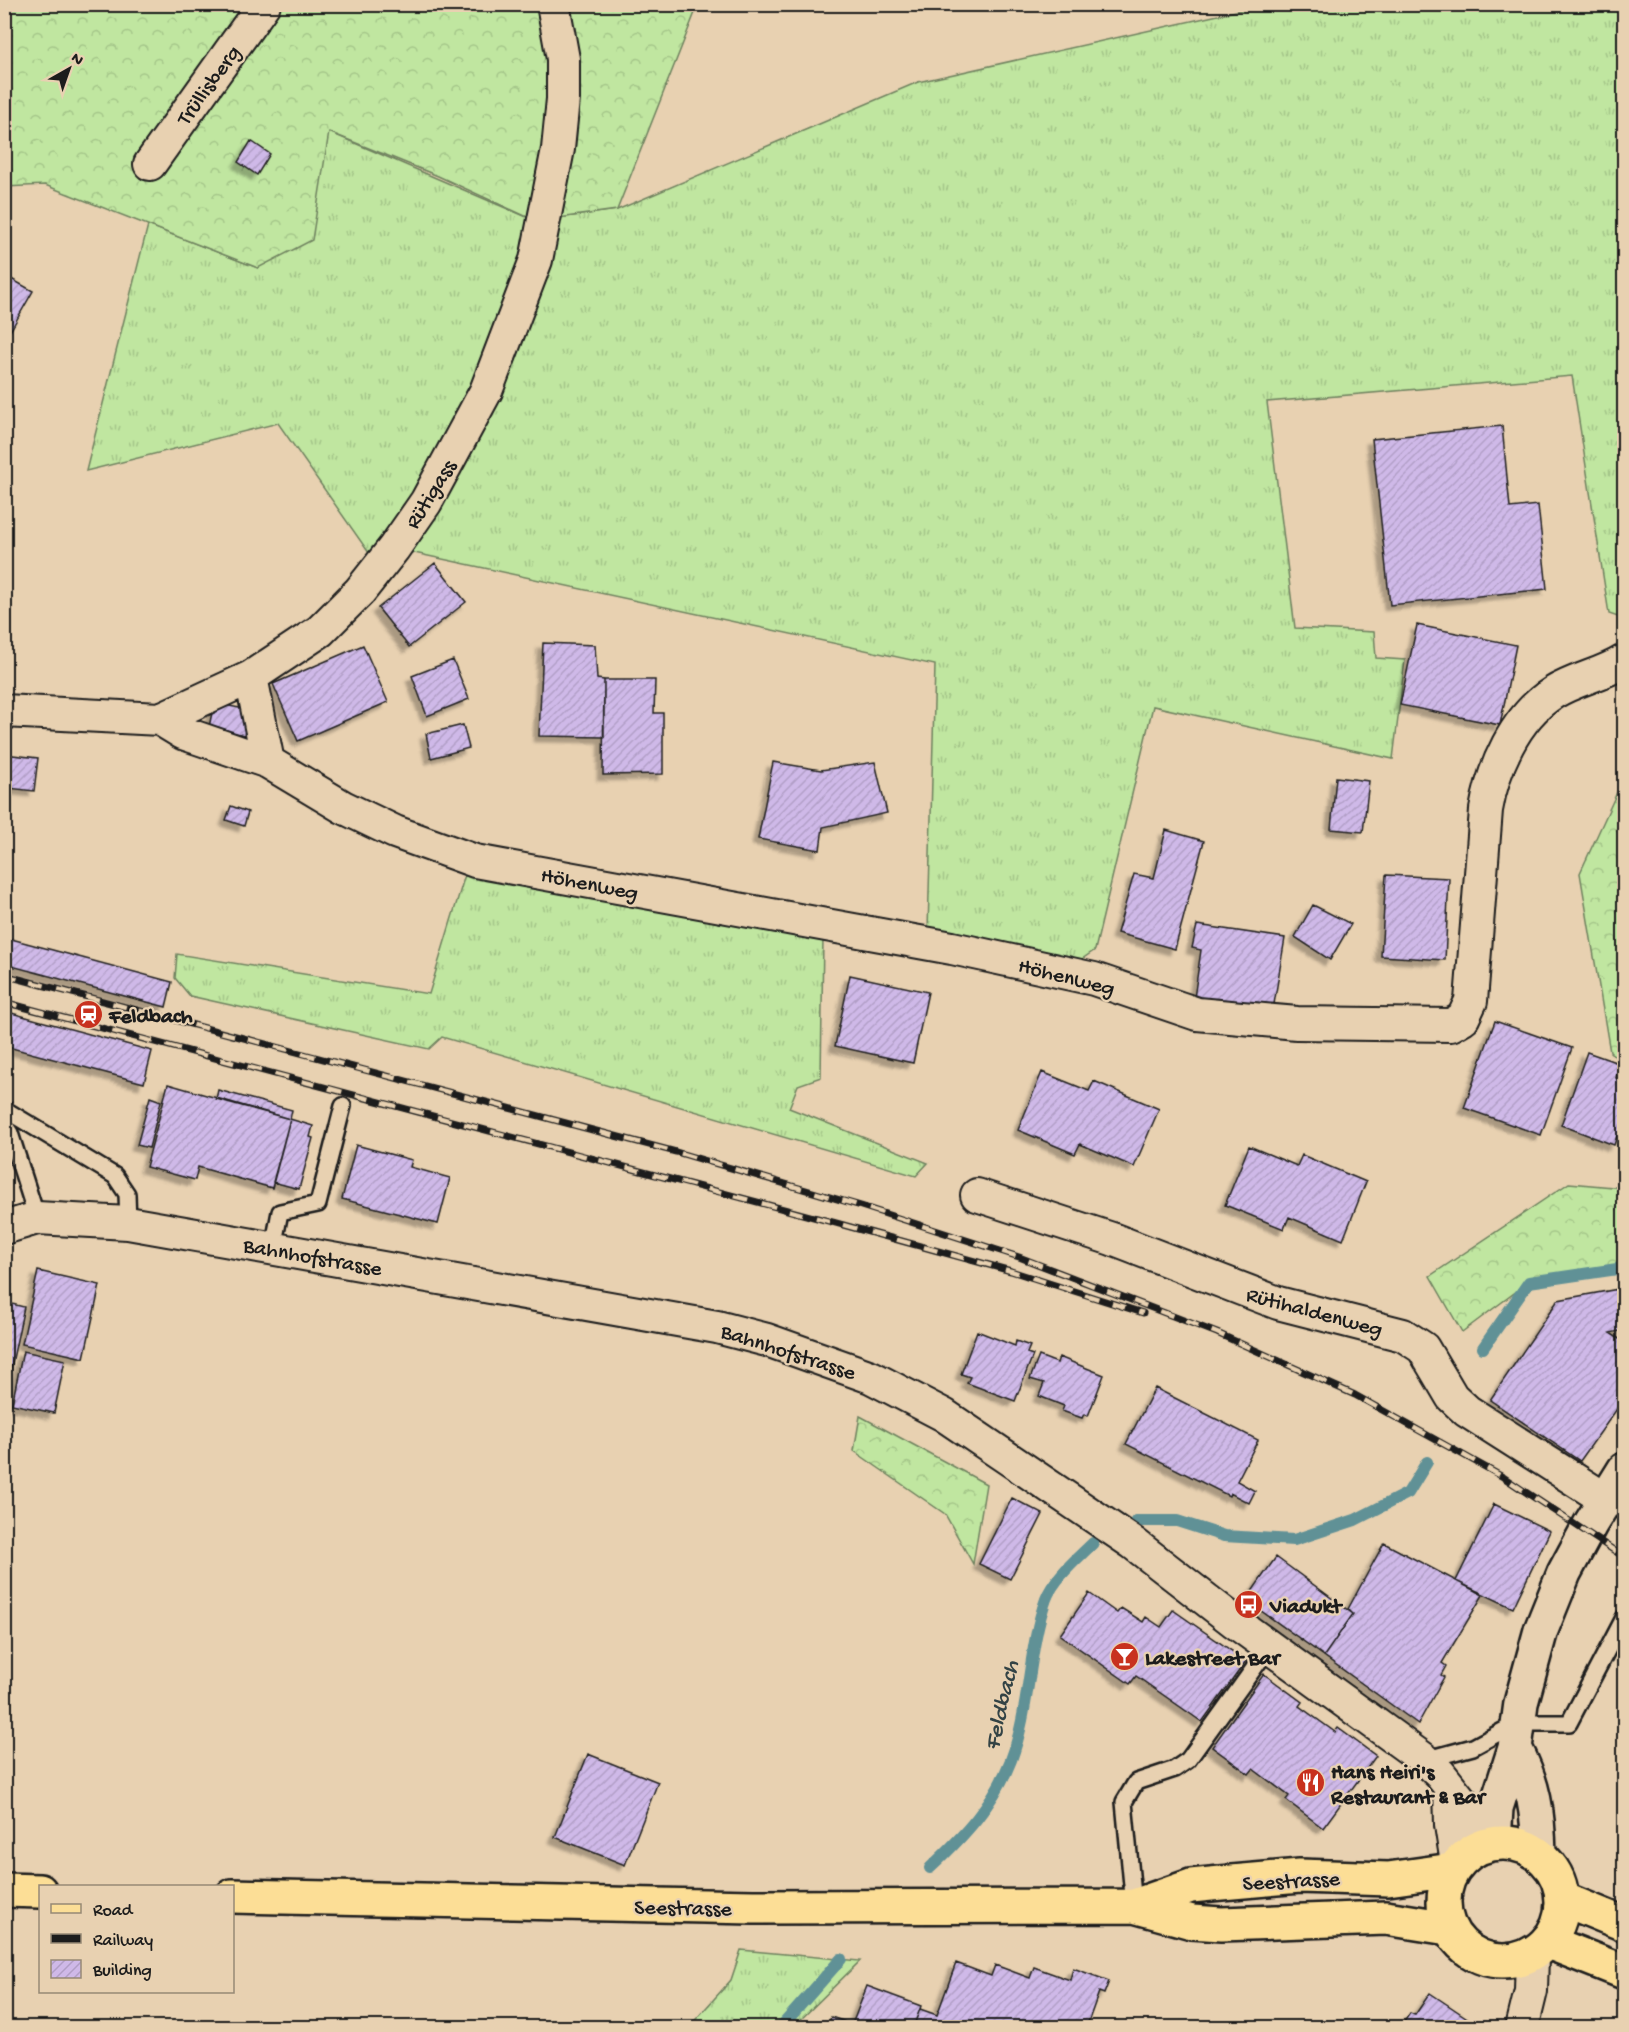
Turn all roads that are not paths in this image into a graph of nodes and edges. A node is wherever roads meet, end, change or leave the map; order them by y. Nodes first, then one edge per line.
1 (264, 4) edge
2 (553, 4) edge
3 (150, 164) dead end
4 (1624, 661) edge
5 (251, 677) junction
6 (4, 711) edge
7 (160, 719) junction
8 (268, 762) junction
9 (343, 1106) dead end
10 (4, 1109) edge
11 (4, 1124) edge
12 (977, 1195) dead end
13 (37, 1218) junction
14 (128, 1223) junction
15 (4, 1228) edge
16 (273, 1248) junction
17 (1624, 1470) edge
18 (1615, 1505) edge
19 (1624, 1618) edge
20 (1270, 1646) junction
21 (1516, 1735) junction
22 (1425, 1760) junction
23 (1450, 1788) junction
24 (1494, 1842) junction
25 (1539, 1854) junction
26 (1454, 1867) junction
27 (4, 1890) edge
28 (39, 1891) edge
29 (234, 1896) edge
30 (1563, 1899) junction
31 (1134, 1906) junction
32 (1624, 1924) edge
33 (1448, 1928) junction
34 (1540, 1948) junction
35 (1624, 1972) edge
36 (1522, 2028) edge

1 - 3 street, Trüllisberg
2 - 5 street, Rütigass
4 - 8 street, Höhenweg
5 - 7 street, Rütigass
5 - 8 street
6 - 7 street, Rütigass
7 - 8 street, Höhenweg
9 - 16 lane
10 - 14 lane
11 - 13 lane
12 - 18 street, Rütihaldenweg
13 - 14 street, Bahnhofstrasse
13 - 15 street, Bahnhofstrasse
14 - 16 street, Bahnhofstrasse
16 - 20 street, Bahnhofstrasse
17 - 18 main road
18 - 21 main road
19 - 21 lane
20 - 22 street, Bahnhofstrasse
20 - 31 lane
21 - 22 lane
21 - 24 main road
21 - 25 main road
22 - 23 street, Bahnhofstrasse
23 - 24 street, Bahnhofstrasse
23 - 26 street
24 - 25 main road
24 - 26 main road, Seestrasse
25 - 30 main road
26 - 31 main road, Seestrasse
26 - 33 main road
27 - 28 main road
29 - 31 main road, Seestrasse
30 - 32 main road
30 - 34 main road
31 - 33 main road, Seestrasse
33 - 34 main road
34 - 35 main road
34 - 36 street

